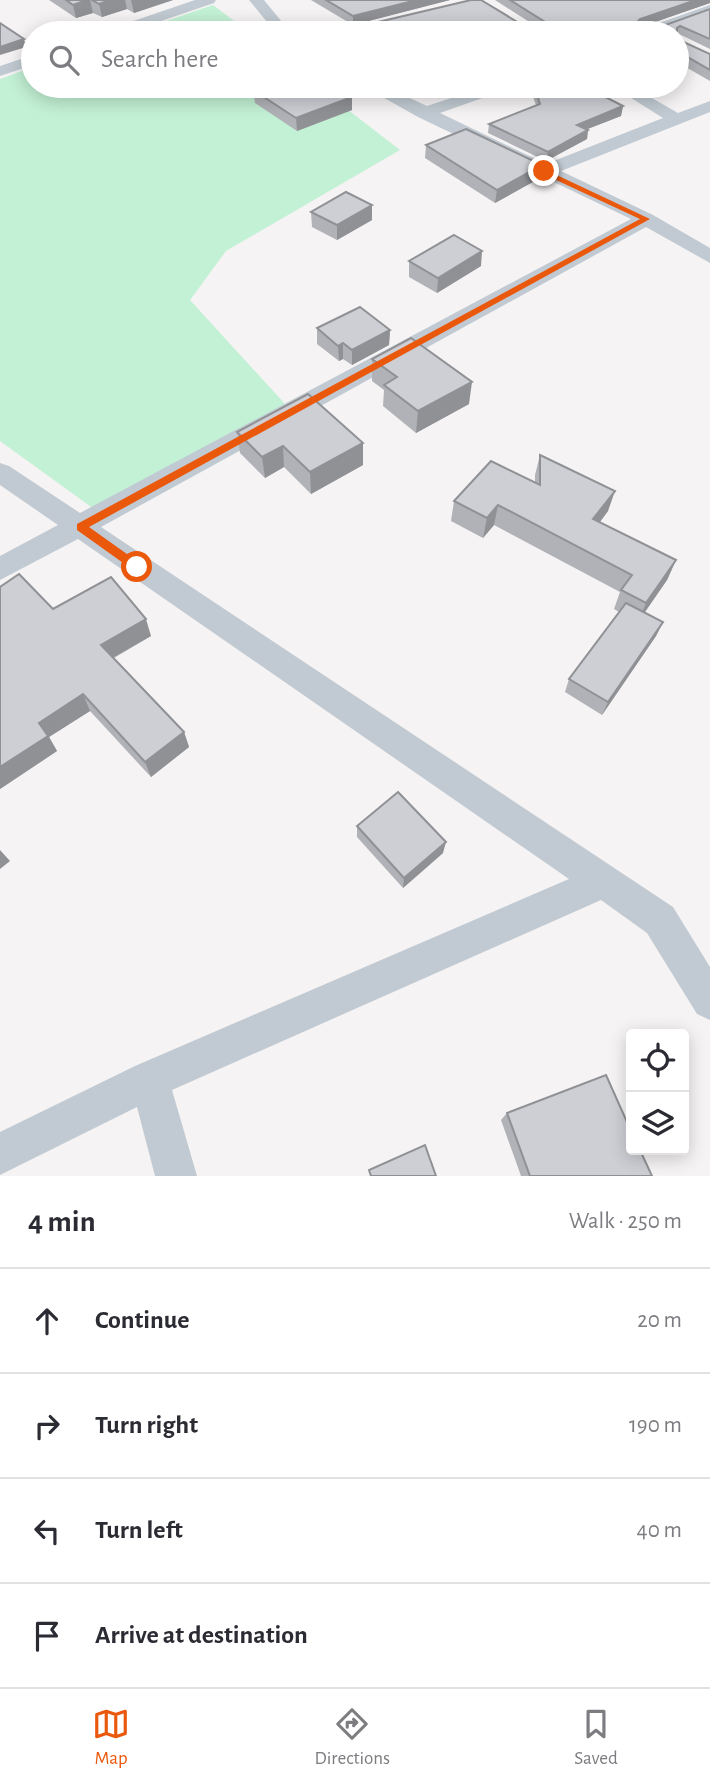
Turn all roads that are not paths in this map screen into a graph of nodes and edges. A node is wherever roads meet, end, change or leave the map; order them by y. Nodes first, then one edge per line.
1 (209, 0) edge
2 (256, 0) edge
3 (710, 9) edge
4 (147, 21) edge
5 (274, 21) edge
6 (679, 21) edge
7 (21, 64) edge
8 (0, 71) edge
9 (395, 98) edge
10 (467, 98) edge
11 (641, 98) edge
12 (710, 106) edge
13 (424, 113) junction
14 (677, 119) junction
15 (544, 171) junction
16 (646, 219) junction
17 (710, 257) edge
18 (0, 472) edge
19 (80, 527) junction
20 (0, 569) edge
21 (604, 881) junction
22 (710, 1001) edge
23 (149, 1080) junction
24 (0, 1154) edge
25 (176, 1176) edge

1 - 4 street
2 - 5 street
3 - 6 street
7 - 8 street
9 - 13 street
10 - 13 street
11 - 14 street
12 - 14 street
13 - 15 street
14 - 15 street
15 - 16 street
16 - 17 street
16 - 19 street
18 - 19 street
19 - 20 street
19 - 21 street
21 - 22 street
21 - 23 street
23 - 24 street
23 - 25 street

